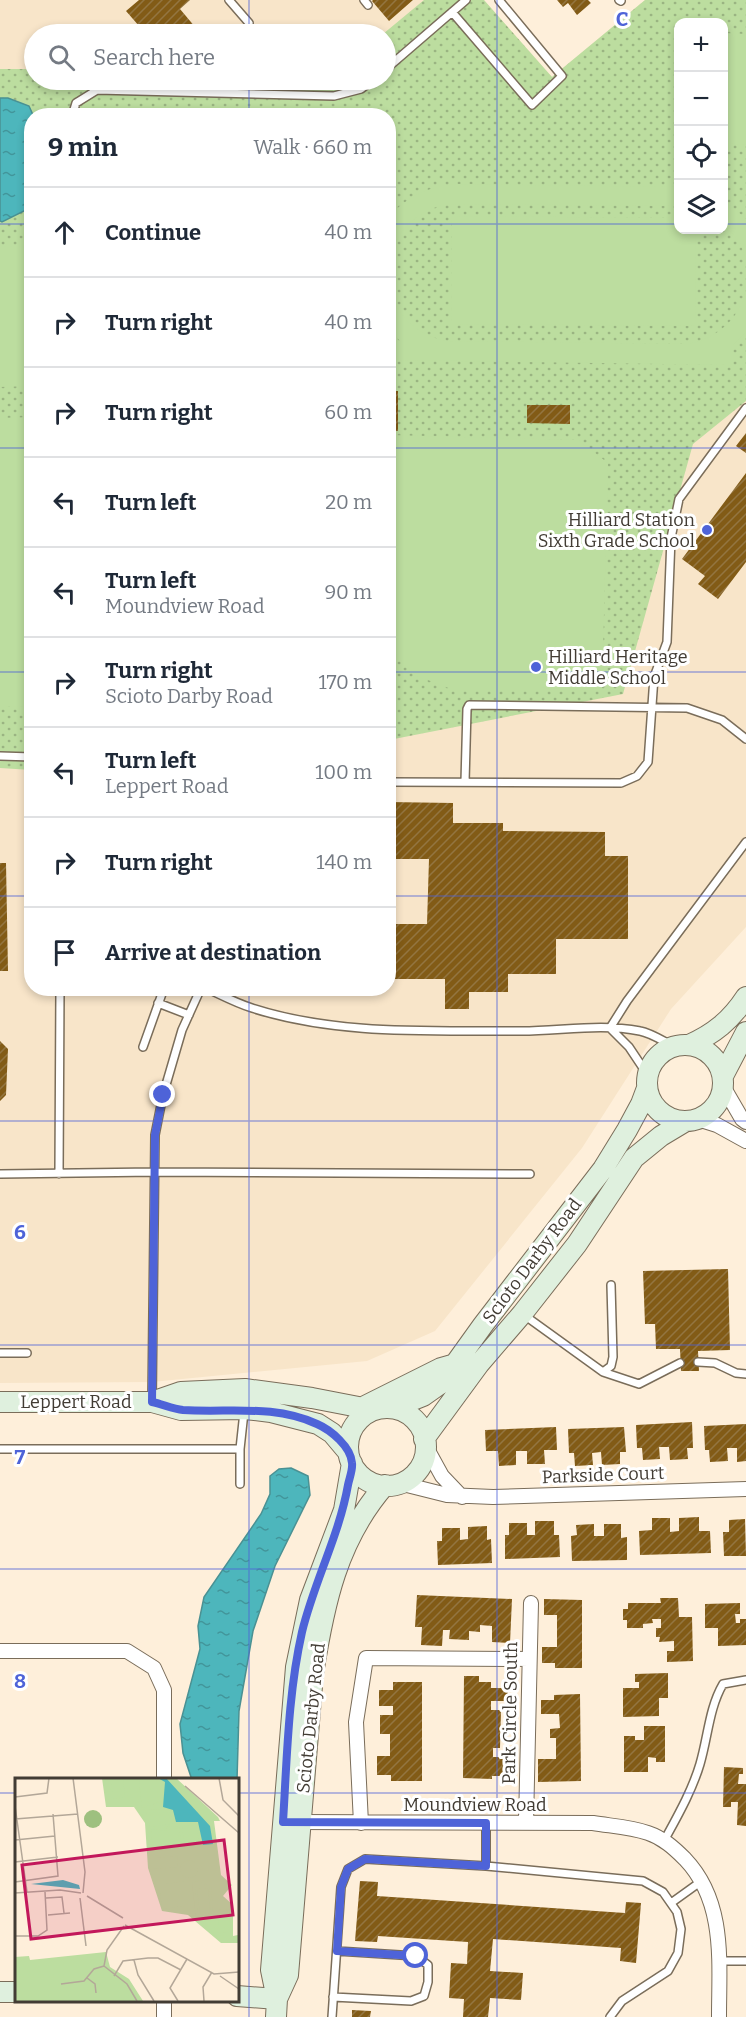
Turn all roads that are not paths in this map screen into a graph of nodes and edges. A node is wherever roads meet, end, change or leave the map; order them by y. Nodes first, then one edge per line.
1 (229, 0) edge
2 (466, 0) edge
3 (499, 0) edge
4 (452, 12) junction
5 (249, 23) dead end
6 (396, 60) edge
7 (97, 90) edge
8 (97, 90) edge
9 (357, 90) edge
10 (75, 108) edge
11 (746, 408) edge
12 (652, 707) junction
13 (746, 739) edge
14 (0, 756) edge
15 (24, 757) edge
16 (396, 782) edge
17 (465, 782) junction
18 (746, 842) edge
19 (60, 996) edge
20 (161, 996) edge
21 (200, 996) edge
22 (223, 996) edge
23 (746, 997) edge
24 (158, 1003) junction
25 (189, 1015) junction
26 (610, 1028) junction
27 (746, 1032) edge
28 (681, 1046) junction
29 (143, 1047) dead end
30 (647, 1081) junction
31 (724, 1082) junction
32 (692, 1120) junction
33 (746, 1122) edge
34 (746, 1141) edge
35 (155, 1172) junction
36 (0, 1174) edge
37 (59, 1174) junction
38 (530, 1174) dead end
39 (611, 1285) dead end
40 (522, 1314) junction
41 (0, 1353) edge
42 (27, 1353) dead end
43 (698, 1362) dead end
44 (680, 1363) dead end
45 (455, 1364) junction
46 (603, 1372) junction
47 (746, 1374) edge
48 (0, 1402) edge
49 (152, 1402) junction
50 (245, 1409) junction
51 (376, 1409) junction
52 (425, 1442) junction
53 (0, 1449) edge
54 (240, 1449) junction
55 (350, 1457) junction
56 (240, 1484) dead end
57 (392, 1484) junction
58 (746, 1489) edge
59 (462, 1497) junction
60 (531, 1603) dead end
61 (0, 1651) edge
62 (530, 1659) junction
63 (746, 1680) edge
64 (164, 1778) edge
65 (292, 1822) junction
66 (361, 1823) junction
67 (486, 1823) junction
68 (526, 1823) junction
69 (664, 1841) junction
70 (486, 1866) junction
71 (703, 1880) junction
72 (671, 1903) junction
73 (337, 1951) junction
74 (719, 1961) junction
75 (746, 1961) edge
76 (238, 1996) edge
77 (333, 1997) junction
78 (276, 2008) edge
79 (332, 2017) edge
80 (610, 2017) edge
81 (719, 2017) edge

1 - 5 lane
2 - 4 lane
3 - 4 lane
4 - 6 lane
7 - 9 lane
8 - 10 lane
11 - 12 lane
12 - 13 lane
12 - 17 lane
12 - 17 lane
14 - 15 lane
16 - 17 lane
18 - 26 lane
19 - 37 lane
20 - 24 lane
21 - 25 lane
22 - 26 lane
23 - 28 main road
24 - 25 lane
24 - 29 lane
25 - 35 lane
26 - 28 lane
26 - 30 lane
27 - 31 main road
28 - 30 main road
28 - 31 main road
30 - 32 main road
30 - 45 main road, Scioto Darby Road
31 - 32 main road
31 - 33 street
32 - 34 street
32 - 40 main road, Scioto Darby Road
35 - 37 lane
35 - 38 lane
35 - 49 lane
36 - 37 lane
39 - 46 lane
40 - 46 lane
40 - 52 main road, Scioto Darby Road
41 - 42 lane
43 - 47 lane
44 - 46 lane
45 - 51 main road
45 - 51 main road, Scioto Darby Road
48 - 49 main road, Leppert Road
49 - 50 main road, Leppert Road
49 - 51 main road, Leppert Road
50 - 54 lane
50 - 55 main road, Leppert Road
51 - 52 main road
51 - 55 main road
52 - 57 main road
52 - 59 street
53 - 54 lane
54 - 56 lane
55 - 57 main road
55 - 65 main road, Scioto Darby Road
57 - 59 street, Parkside Court
57 - 65 main road, Scioto Darby Road
58 - 59 street, Parkside Court
60 - 62 street, Park Circle South
61 - 64 street
62 - 66 street
62 - 68 street, Park Circle South
63 - 69 lane
65 - 66 street, Moundview Road
65 - 78 main road, Scioto Darby Road
66 - 67 street, Moundview Road
67 - 68 street, Moundview Road
67 - 70 lane
68 - 69 street, Moundview Road
69 - 71 street, Moundview Road
70 - 72 lane
70 - 73 lane
71 - 72 lane
71 - 74 street, Moundview Road
72 - 80 lane
73 - 77 lane
73 - 77 lane
74 - 75 lane
74 - 81 street, Moundview Road
76 - 78 main road
77 - 79 lane

